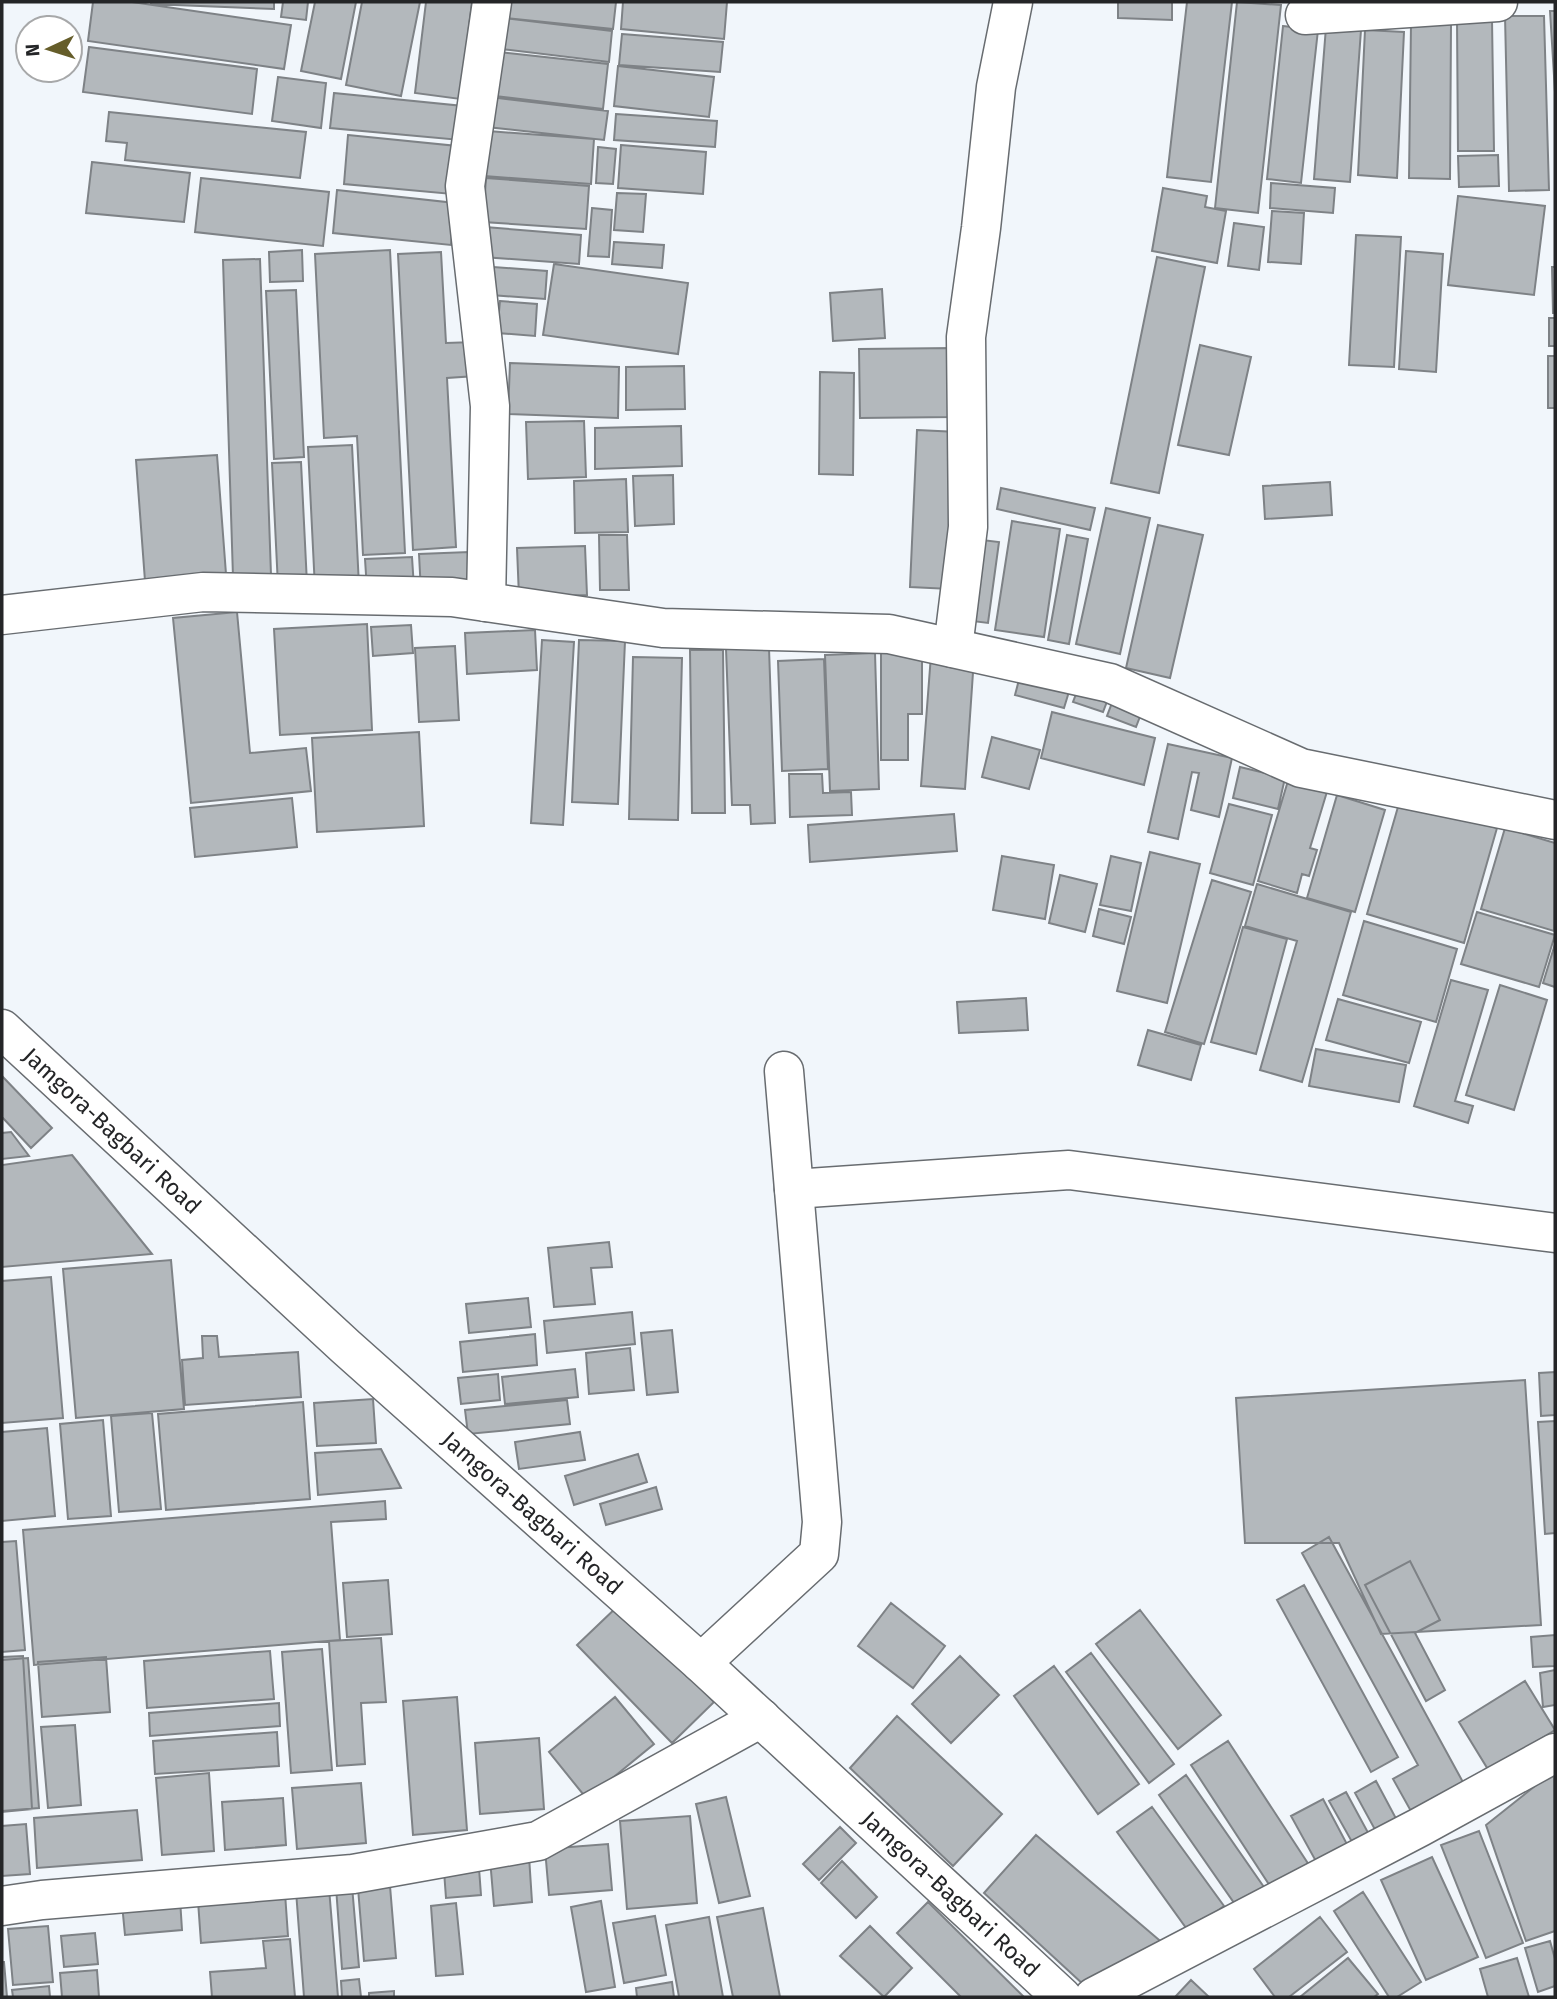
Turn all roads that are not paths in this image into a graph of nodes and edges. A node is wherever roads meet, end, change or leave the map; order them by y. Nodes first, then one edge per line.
1 (492, 2) edge
2 (1013, 2) edge
3 (1498, 2) edge
4 (1305, 15) dead end
5 (486, 602) junction
6 (2, 615) edge
7 (953, 648) junction
8 (1555, 820) edge
9 (2, 1029) edge
10 (784, 1071) dead end
11 (794, 1189) junction
12 (1555, 1233) edge
13 (701, 1662) junction
14 (761, 1718) junction
15 (1555, 1753) edge
16 (2, 1906) edge
17 (1062, 1997) edge
18 (1094, 1997) edge

1 - 5 street
2 - 7 street
3 - 4 street
5 - 6 street
5 - 7 street
7 - 8 street
9 - 13 street, Jamgora-Bagbari Road
10 - 11 street
11 - 12 street
11 - 13 street
13 - 14 street, Jamgora-Bagbari Road
14 - 16 street
14 - 17 street, Jamgora-Bagbari Road
15 - 18 street

